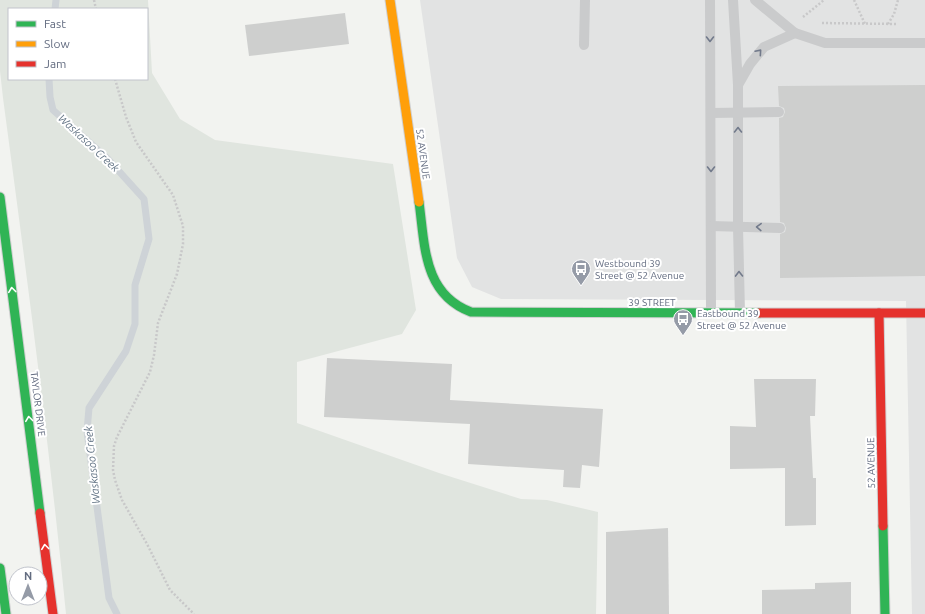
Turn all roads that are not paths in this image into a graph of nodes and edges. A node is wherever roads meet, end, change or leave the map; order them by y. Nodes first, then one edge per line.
1 (390, 0) edge
2 (584, 0) edge
3 (710, 0) edge
4 (733, 0) edge
5 (755, 0) edge
6 (795, 33) junction
7 (925, 43) edge
8 (584, 45) dead end
9 (738, 85) junction
10 (738, 112) junction
11 (779, 112) dead end
12 (711, 113) junction
13 (0, 197) edge
14 (711, 226) junction
15 (738, 226) junction
16 (780, 228) dead end
17 (454, 302) joint
18 (711, 313) junction
19 (740, 313) junction
20 (879, 313) junction
21 (925, 313) edge
22 (0, 568) edge
23 (6, 614) edge
24 (53, 614) edge
25 (885, 614) edge

1 - 17 street, 52 AVENUE
2 - 8 lane
3 -> 12 lane
4 - 9 lane
5 - 6 lane
6 - 7 lane
9 -> 6 lane
9 - 10 lane
10 - 11 lane
10 - 12 lane
15 -> 10 lane
12 -> 14 lane
24 -> 13 street, TAYLOR DRIVE
14 - 15 lane
14 - 18 lane
16 -> 15 lane
19 -> 15 lane
17 - 18 street, 39 STREET
18 - 19 street, 39 STREET
19 - 20 street, 39 STREET
20 - 21 street, 39 STREET
20 - 25 street, 52 AVENUE
22 - 23 street

